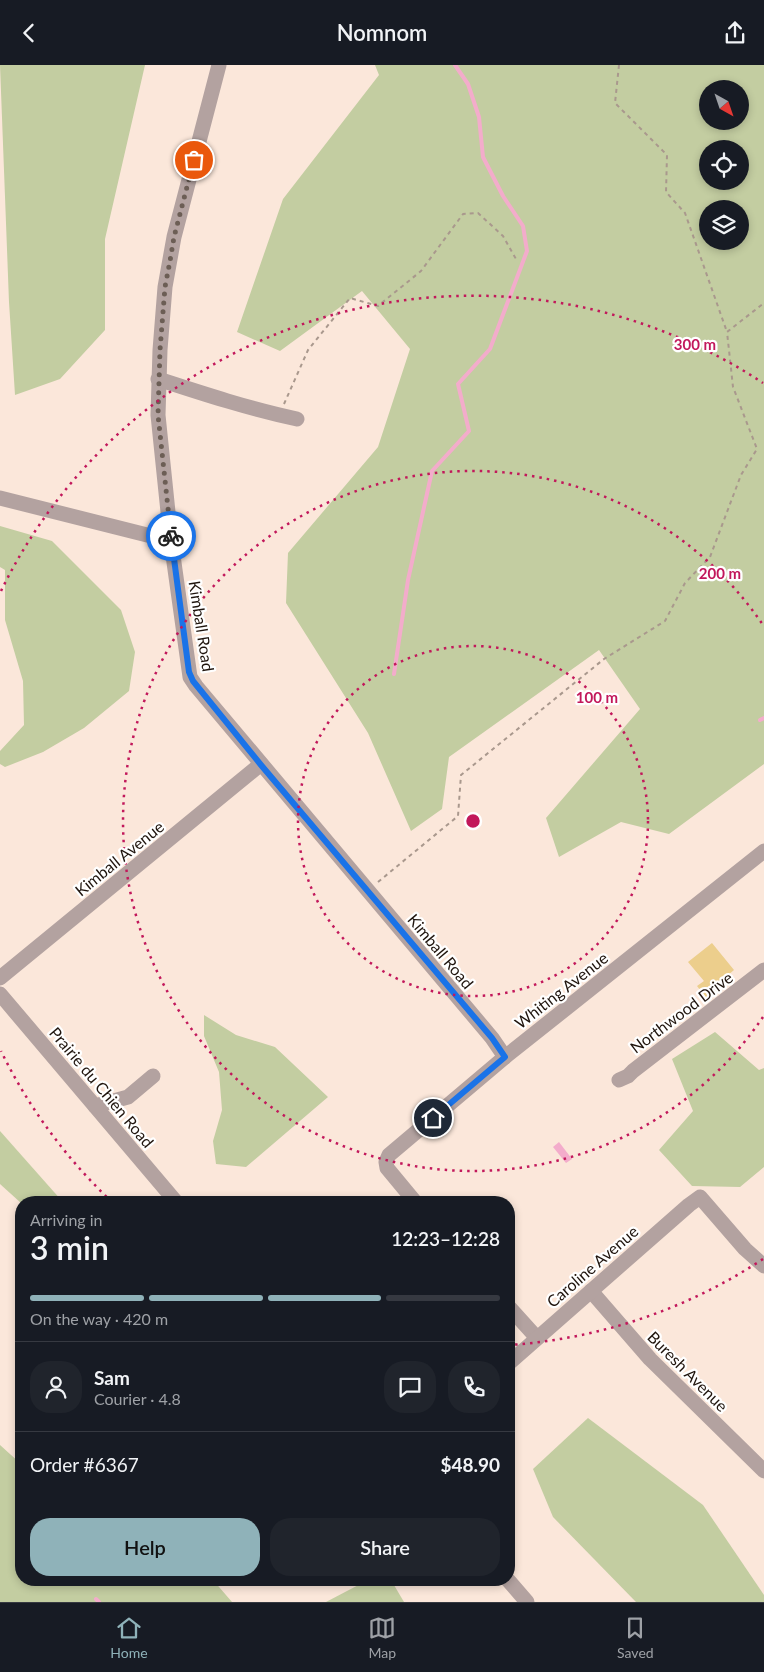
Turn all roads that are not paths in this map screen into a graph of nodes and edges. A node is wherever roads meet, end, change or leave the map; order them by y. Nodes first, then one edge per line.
1 (219, 65) edge
2 (158, 379) junction
3 (297, 419) dead end
4 (0, 498) edge
5 (171, 541) junction
6 (261, 765) junction
7 (764, 851) edge
8 (764, 971) edge
9 (0, 978) edge
10 (0, 994) edge
11 (505, 1057) junction
12 (153, 1076) dead end
13 (619, 1080) dead end
14 (95, 1106) junction
15 (171, 1196) edge
16 (410, 1196) edge
17 (764, 1266) edge
18 (591, 1291) junction
19 (515, 1314) edge
20 (537, 1339) junction
21 (515, 1358) edge
22 (764, 1471) edge
23 (513, 1586) edge
24 (527, 1602) edge

1 - 2 street, Kimball Road
2 - 3 street
2 - 5 street, Kimball Road
4 - 5 street
5 - 6 street, Kimball Road
6 - 9 street, Kimball Avenue
6 - 11 street, Kimball Road
7 - 11 street, Whiting Avenue
8 - 13 street, Northwood Drive
10 - 14 street, Prairie du Chien Road
11 - 16 street, Whiting Avenue
12 - 14 street
14 - 15 street, Prairie du Chien Road
17 - 18 street, Caroline Avenue
18 - 20 street, Caroline Avenue
18 - 22 street, Buresh Avenue
19 - 20 street
20 - 21 street, Caroline Avenue
23 - 24 street

